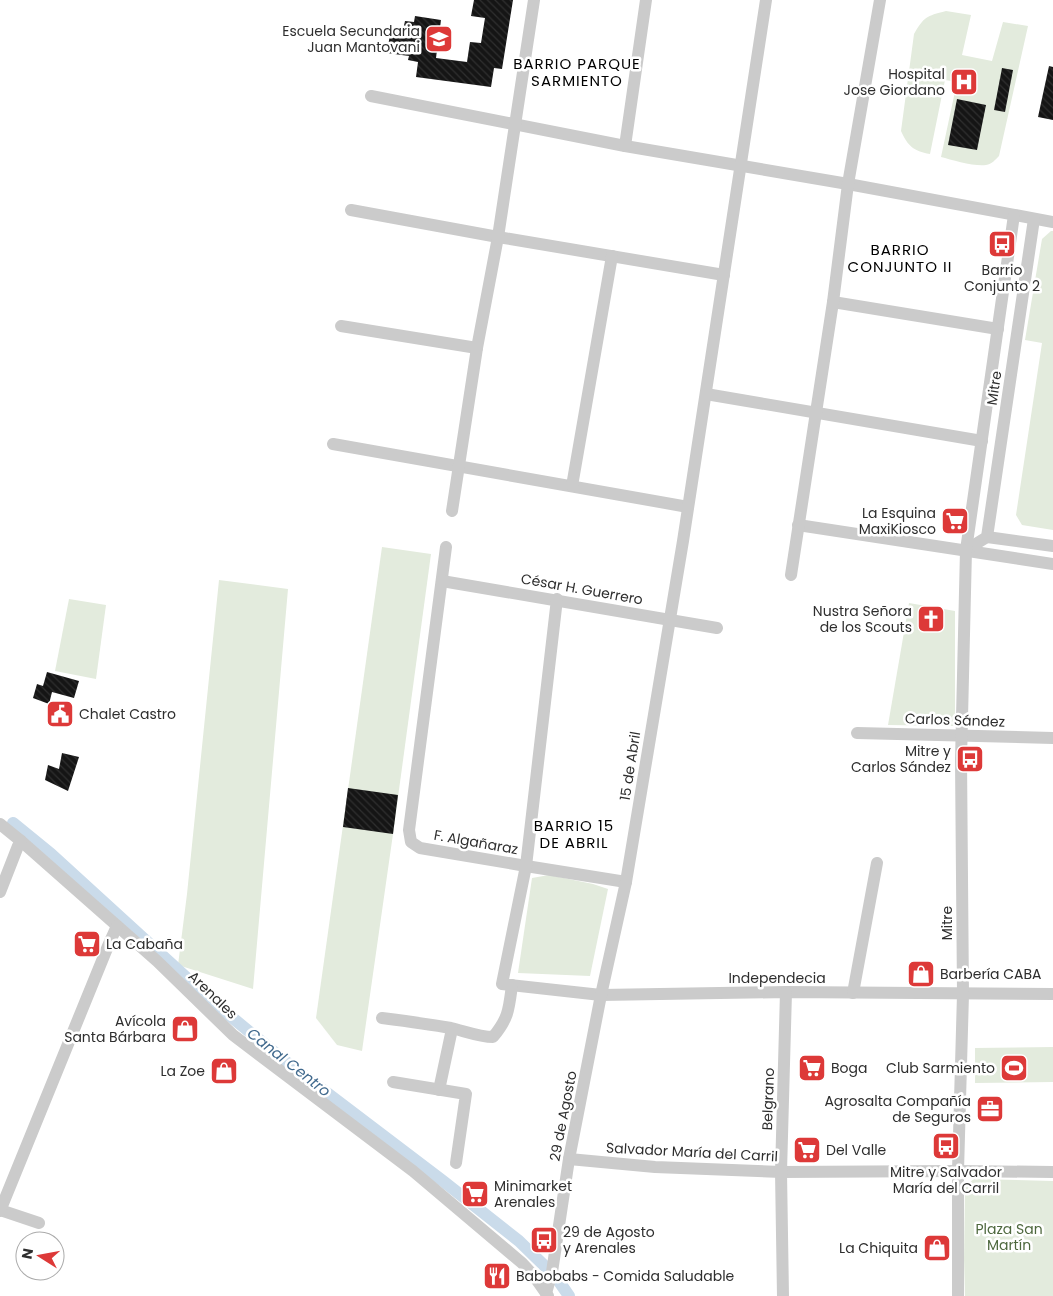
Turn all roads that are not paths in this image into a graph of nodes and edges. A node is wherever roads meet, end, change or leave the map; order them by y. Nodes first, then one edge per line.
1 (534, 0) edge
2 (646, 0) edge
3 (766, 0) edge
4 (880, 0) edge
5 (371, 96) dead end
6 (515, 124) junction
7 (625, 146) junction
8 (740, 166) junction
9 (848, 184) junction
10 (351, 210) dead end
11 (1014, 215) junction
12 (1034, 219) junction
13 (1053, 222) edge
14 (498, 237) junction
15 (612, 256) junction
16 (724, 275) junction
17 (833, 302) junction
18 (342, 326) dead end
19 (998, 328) junction
20 (477, 348) junction
21 (706, 394) junction
22 (816, 412) junction
23 (982, 441) junction
24 (333, 444) dead end
25 (459, 467) junction
26 (572, 486) junction
27 (688, 507) junction
28 (452, 511) dead end
29 (798, 525) junction
30 (987, 537) junction
31 (1053, 546) edge
32 (446, 548) dead end
33 (966, 550) junction
34 (1053, 564) edge
35 (791, 575) dead end
36 (442, 581) junction
37 (557, 599) junction
38 (669, 620) junction
39 (717, 628) dead end
40 (857, 733) dead end
41 (962, 735) junction
42 (1053, 738) edge
43 (0, 824) edge
44 (21, 841) junction
45 (877, 863) dead end
46 (526, 866) junction
47 (626, 882) junction
48 (0, 892) edge
49 (117, 926) junction
50 (507, 985) junction
51 (786, 992) junction
52 (853, 993) junction
53 (962, 994) junction
54 (1053, 994) edge
55 (602, 995) junction
56 (382, 1018) dead end
57 (452, 1029) junction
58 (393, 1082) dead end
59 (440, 1090) junction
60 (569, 1159) junction
61 (456, 1162) dead end
62 (958, 1171) junction
63 (781, 1172) junction
64 (1053, 1172) edge
65 (0, 1211) edge
66 (40, 1223) dead end
67 (547, 1295) edge
68 (783, 1296) edge
69 (958, 1296) edge

1 - 6 street
2 - 7 street
3 - 8 street, 15 de Abril
4 - 9 street
5 - 6 street
6 - 7 street
6 - 14 street
7 - 8 street
8 - 9 street
8 - 16 street, 15 de Abril
9 - 11 street
9 - 17 street
10 - 14 street
11 - 12 street
11 - 19 street, Mitre
12 - 13 street
12 - 30 street, Mitre
14 - 15 street
14 - 20 street
15 - 16 street
15 - 26 street
16 - 21 street, 15 de Abril
17 - 19 street
17 - 22 street
18 - 20 street
19 - 23 street, Mitre
20 - 25 street
21 - 22 street
21 - 27 street, 15 de Abril
22 - 23 street
22 - 29 street
23 - 33 street, Mitre
24 - 25 street
25 - 26 street
25 - 28 street
26 - 27 street
27 - 38 street, 15 de Abril
29 - 33 street
29 - 35 street
30 - 31 street
30 - 33 street
32 - 36 street
33 - 34 street
33 - 41 street, Mitre
36 - 37 street, César H. Guerrero
36 - 46 street, F. Algañaraz
37 - 38 street, César H. Guerrero
37 - 46 street
38 - 39 street, César H. Guerrero
38 - 47 street, 15 de Abril
40 - 41 street, Carlos Sández
41 - 42 street, Carlos Sández
41 - 53 street, Mitre
43 - 44 street, Arenales
44 - 48 street
44 - 49 street, Arenales
45 - 52 street
46 - 47 street, F. Algañaraz
46 - 50 street
47 - 55 street, 15 de Abril
49 - 65 street
49 - 67 street, Arenales
50 - 55 street, Independecia
50 - 57 street
51 - 52 street, Independecia
51 - 55 street, Independecia
51 - 63 street, Belgrano
52 - 53 street, Independecia
53 - 54 street, Independecia
53 - 62 street, Mitre
55 - 60 street, 29 de Agosto
56 - 57 street
57 - 59 street
58 - 59 street
59 - 61 street
60 - 63 street, Salvador María del Carril
60 - 67 street, 29 de Agosto
62 - 63 street, Salvador María del Carril
62 - 64 street, Salvador María del Carril
62 - 69 street, Mitre
63 - 68 street, Belgrano
65 - 66 street

